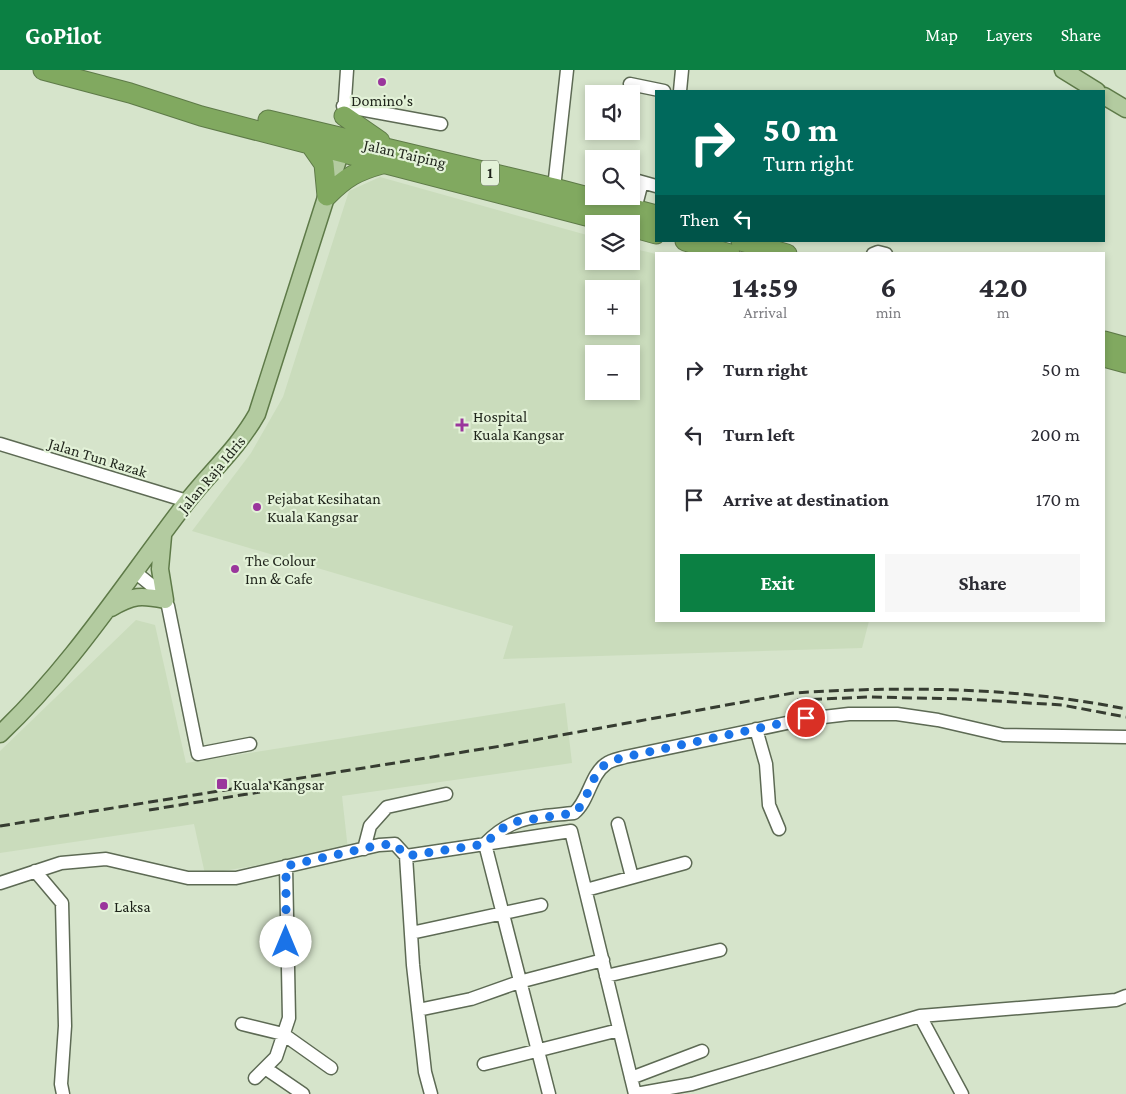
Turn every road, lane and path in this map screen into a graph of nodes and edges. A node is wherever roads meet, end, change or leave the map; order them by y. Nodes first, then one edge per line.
1 (43, 70) edge
2 (347, 70) edge
3 (567, 70) edge
4 (682, 70) edge
5 (1063, 70) edge
6 (97, 76) edge
7 (630, 84) dead end
8 (659, 90) edge
9 (680, 90) edge
10 (1095, 90) edge
11 (1105, 97) edge
12 (152, 99) junction
13 (1126, 110) edge
14 (344, 111) junction
15 (441, 124) dead end
16 (310, 144) junction
17 (343, 146) junction
18 (389, 157) junction
19 (640, 182) edge
20 (655, 186) edge
21 (554, 188) junction
22 (327, 196) junction
23 (635, 205) edge
24 (635, 209) junction
25 (586, 215) edge
26 (655, 216) edge
27 (655, 226) edge
28 (640, 230) edge
29 (655, 234) edge
30 (689, 242) edge
31 (749, 242) edge
32 (764, 244) edge
33 (723, 252) edge
34 (782, 252) edge
35 (1105, 341) edge
36 (1126, 348) edge
37 (1105, 357) edge
38 (1126, 364) edge
39 (0, 444) edge
40 (187, 501) junction
41 (163, 534) junction
42 (135, 572) junction
43 (165, 600) junction
44 (104, 611) junction
45 (756, 729) junction
46 (0, 734) edge
47 (1126, 737) edge
48 (250, 744) dead end
49 (446, 794) dead end
50 (618, 824) dead end
51 (779, 829) dead end
52 (485, 844) junction
53 (364, 849) junction
54 (406, 856) junction
55 (685, 863) dead end
56 (286, 866) junction
57 (35, 872) junction
58 (632, 877) junction
59 (0, 883) edge
60 (586, 890) junction
61 (541, 905) dead end
62 (502, 914) junction
63 (411, 933) junction
64 (720, 950) dead end
65 (603, 960) junction
66 (606, 976) junction
67 (519, 982) junction
68 (1126, 996) edge
69 (418, 1010) junction
70 (920, 1016) junction
71 (242, 1024) dead end
72 (619, 1030) junction
73 (283, 1034) junction
74 (537, 1050) junction
75 (702, 1051) dead end
76 (484, 1064) dead end
77 (265, 1068) junction
78 (331, 1068) dead end
79 (255, 1078) dead end
80 (631, 1078) junction
81 (63, 1094) edge
82 (303, 1094) edge
83 (431, 1094) edge
84 (549, 1094) edge
85 (635, 1094) edge
86 (962, 1094) edge

1 - 6 highway, Jalan Taiping / 1
2 - 14 street
3 - 21 street
4 - 9 street
5 - 10 main road
6 - 12 highway, Jalan Taiping / 1
7 - 8 street
11 - 13 main road
12 - 16 highway, Jalan Taiping / 1
12 - 17 highway, Jalan Taiping / 1
14 - 15 street
14 - 17 street
14 - 18 highway
16 - 17 highway, Jalan Taiping / 1
16 - 22 highway
17 - 18 highway, Jalan Taiping / 1
17 - 22 main road, Jalan Raja Idris
18 - 21 highway, Jalan Taiping / 1
18 - 22 highway
18 - 25 highway, Jalan Taiping / 1
19 - 20 street
21 - 24 highway, Jalan Taiping / 1
22 - 40 main road, Jalan Raja Idris
23 - 24 street
24 - 26 highway, Jalan Taiping / 1
24 - 27 highway
28 - 29 highway
30 - 33 highway
31 - 32 highway
32 - 34 highway
35 - 36 highway
37 - 38 highway
39 - 40 street, Jalan Tun Razak
40 - 41 main road, Jalan Raja Idris
41 - 42 main road, Jalan Raja Idris
41 - 43 main road
42 - 43 street
42 - 44 main road, Jalan Raja Idris
43 - 44 main road
43 - 48 street
44 - 46 main road, Jalan Raja Idris
45 - 47 street
45 - 51 street
45 - 52 street
49 - 53 street
50 - 58 street
52 - 54 street
52 - 60 street
52 - 62 street
53 - 54 street
53 - 56 street
54 - 63 street
55 - 58 street
56 - 57 street
56 - 73 street
57 - 59 street
57 - 81 street
58 - 60 street
60 - 65 street
61 - 62 street
62 - 63 street
62 - 67 street
63 - 69 street
64 - 66 street
65 - 66 street
65 - 67 street
66 - 72 street
67 - 69 street
67 - 74 street
68 - 70 street
69 - 83 street
70 - 85 street
70 - 86 street
71 - 73 street
72 - 74 street
72 - 80 street
73 - 77 street
73 - 78 street
74 - 76 street
74 - 84 street
75 - 80 street
77 - 79 street
77 - 82 street
80 - 85 street

